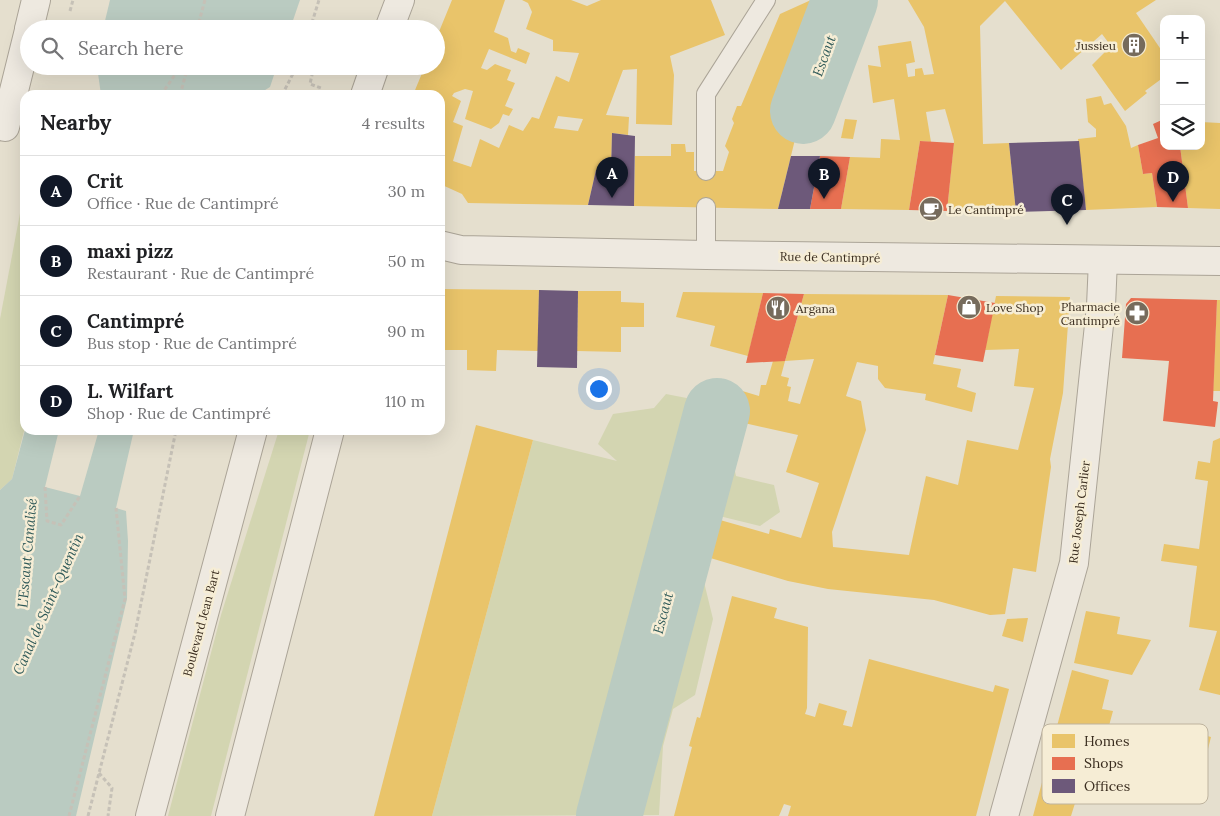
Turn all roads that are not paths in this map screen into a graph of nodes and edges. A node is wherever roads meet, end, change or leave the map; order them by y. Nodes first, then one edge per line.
1 (36, 0) edge
2 (400, 0) edge
3 (766, 0) edge
4 (31, 20) edge
5 (392, 20) edge
6 (20, 75) edge
7 (372, 75) edge
8 (367, 90) edge
9 (10, 128) edge
10 (706, 171) dead end
11 (706, 207) dead end
12 (445, 247) edge
13 (706, 255) junction
14 (1103, 260) junction
15 (1220, 261) edge
16 (253, 435) edge
17 (329, 435) edge
18 (150, 816) edge
19 (230, 816) edge
20 (1004, 816) edge

1 - 4 street
2 - 5 street
3 - 10 lane
6 - 9 street
7 - 8 street
11 - 13 lane
12 - 13 street, Rue de Cantimpré
13 - 14 street, Rue de Cantimpré
14 - 15 street, Rue de Cantimpré
14 - 20 street, Rue Joseph Carlier
16 - 18 street, Boulevard Jean Bart
17 - 19 street

